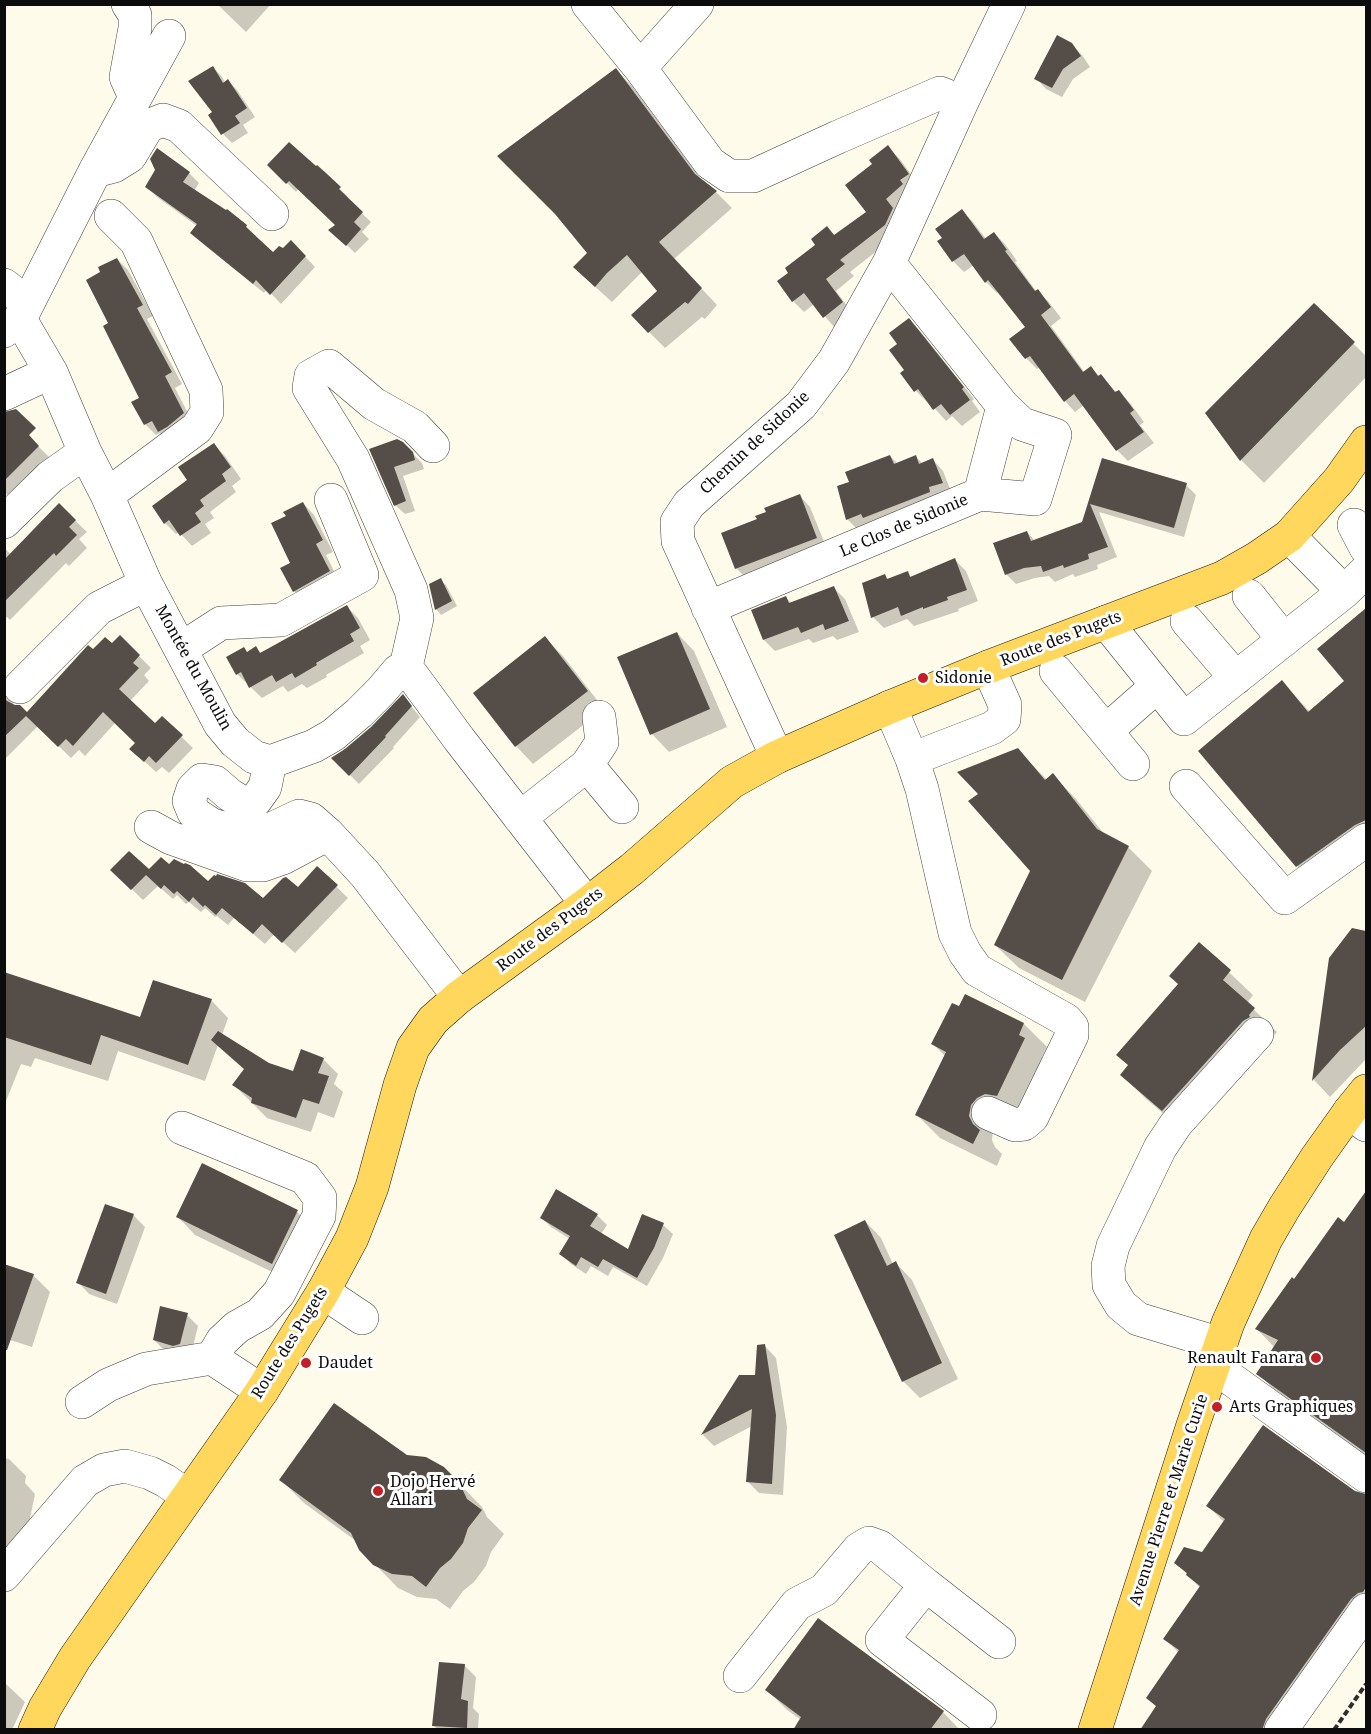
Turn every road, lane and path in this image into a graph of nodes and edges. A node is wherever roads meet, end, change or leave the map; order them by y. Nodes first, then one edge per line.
1 (128, 4) edge
2 (588, 4) edge
3 (697, 4) edge
4 (1009, 4) edge
5 (169, 36) dead end
6 (640, 68) junction
7 (135, 98) junction
8 (962, 102) junction
9 (95, 171) junction
10 (272, 214) dead end
11 (111, 216) dead end
12 (889, 263) junction
13 (14, 310) edge
14 (51, 372) junction
15 (4, 394) edge
16 (1003, 406) junction
17 (1366, 442) edge
18 (433, 446) dead end
19 (85, 452) junction
20 (980, 494) junction
21 (106, 495) junction
22 (331, 500) dead end
23 (4, 522) edge
24 (1289, 536) junction
25 (1355, 581) edge
26 (146, 584) junction
27 (1249, 596) dead end
28 (708, 608) junction
29 (1187, 621) dead end
30 (1106, 622) junction
31 (1284, 640) junction
32 (181, 649) junction
33 (988, 668) junction
34 (405, 671) junction
35 (1056, 671) dead end
36 (1236, 678) junction
37 (1157, 686) junction
38 (20, 687) dead end
39 (890, 707) junction
40 (599, 717) dead end
41 (1106, 731) junction
42 (777, 757) junction
43 (912, 759) junction
44 (270, 762) junction
45 (1133, 764) dead end
46 (587, 765) junction
47 (1186, 786) dead end
48 (622, 807) dead end
49 (520, 818) junction
50 (151, 827) dead end
51 (328, 834) junction
52 (1366, 840) edge
53 (587, 904) junction
54 (459, 997) junction
55 (1257, 1034) dead end
56 (1361, 1109) edge
57 (988, 1113) dead end
58 (182, 1128) dead end
59 (323, 1292) junction
60 (362, 1318) dead end
61 (1209, 1349) junction
62 (212, 1358) junction
63 (262, 1391) junction
64 (82, 1402) dead end
65 (1366, 1476) edge
66 (187, 1496) junction
67 (4, 1575) edge
68 (926, 1585) junction
69 (1366, 1610) edge
70 (999, 1642) dead end
71 (740, 1676) dead end
72 (1366, 1683) edge
73 (983, 1725) edge
74 (35, 1730) edge
75 (1095, 1730) edge
76 (1281, 1730) edge
77 (1334, 1730) edge

1 - 7 street
2 - 6 street
3 - 6 street
4 - 8 street, Chemin de Sidonie
5 - 7 street
6 - 8 street
7 - 9 street
8 - 12 street, Chemin de Sidonie
9 - 10 street
9 - 13 street
11 - 21 street
12 - 16 street
12 - 28 street, Chemin de Sidonie
13 - 14 street, Montée du Moulin
14 - 15 street
14 - 19 street, Montée du Moulin
16 - 20 street, Le Clos de Sidonie
16 - 20 street
17 - 24 main road, Route des Pugets
18 - 34 street
19 - 21 street, Montée du Moulin
19 - 23 street
20 - 28 street, Le Clos de Sidonie
21 - 26 street, Montée du Moulin
22 - 32 street
24 - 25 street
24 - 30 main road, Route des Pugets
25 - 31 street
26 - 32 street, Montée du Moulin
26 - 38 street
27 - 31 street
28 - 42 street, Chemin de Sidonie
29 - 36 street
30 - 33 main road, Route des Pugets
30 - 37 street
31 - 36 street
32 - 44 street, Montée du Moulin
33 - 39 main road, Route des Pugets
33 - 43 street
34 - 44 street
34 - 49 street
35 - 41 street
36 - 37 street
37 - 41 street
39 - 42 main road, Route des Pugets
39 - 43 street
40 - 46 street
41 - 45 street
42 - 53 main road, Route des Pugets
43 - 57 street
44 - 51 street
46 - 48 street
46 - 49 street
47 - 52 street
49 - 53 street
50 - 51 street
51 - 54 street
53 - 54 main road, Route des Pugets
54 - 59 main road, Route des Pugets
55 - 61 street
56 - 61 main road, Avenue Pierre et Marie Curie
58 - 62 street
59 - 60 street
59 - 63 main road, Route des Pugets
61 - 65 street
61 - 75 main road, Avenue Pierre et Marie Curie
62 - 63 street
62 - 64 street
63 - 66 main road, Route des Pugets
66 - 67 street
66 - 74 main road, Route des Pugets
68 - 70 street
68 - 71 street
68 - 73 street
69 - 76 street
72 - 77 path

